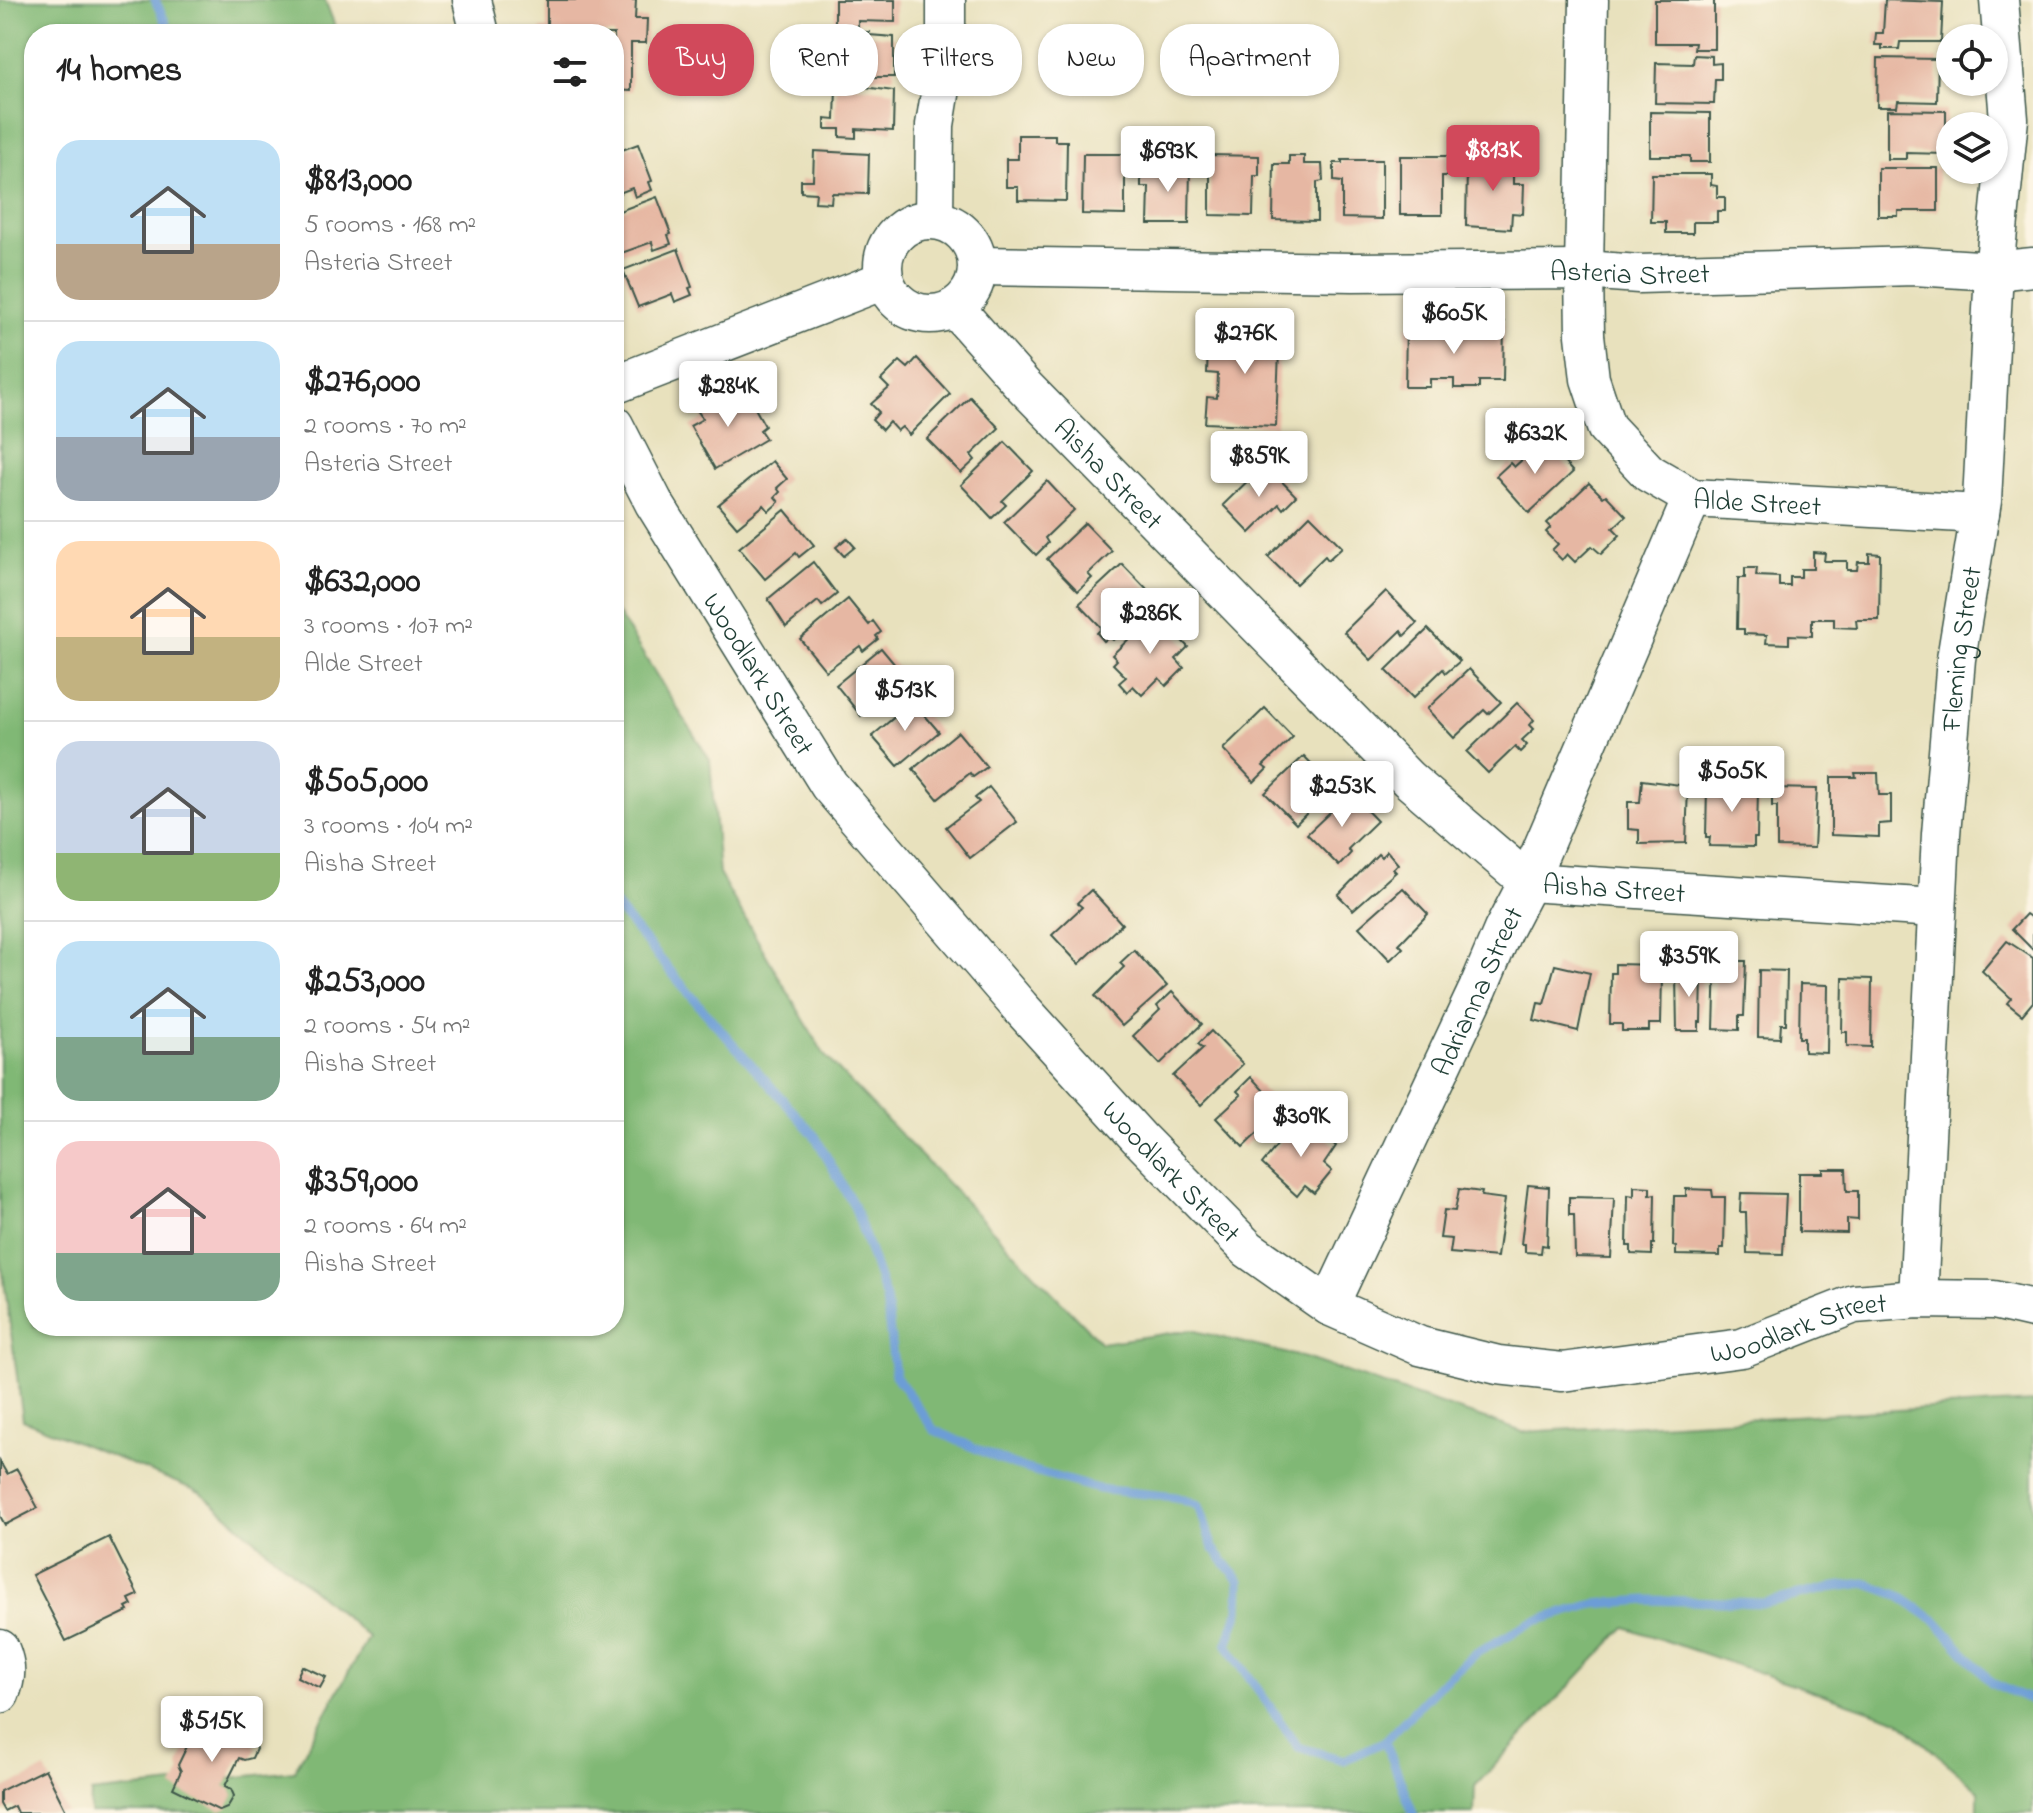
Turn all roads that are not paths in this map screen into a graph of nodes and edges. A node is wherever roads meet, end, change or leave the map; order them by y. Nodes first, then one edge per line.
1 (472, 0) edge
2 (946, 0) edge
3 (1589, 0) edge
4 (1999, 0) edge
5 (478, 24) edge
6 (934, 219) junction
7 (978, 266) junction
8 (2033, 267) edge
9 (1584, 270) junction
10 (1994, 271) junction
11 (884, 280) junction
12 (955, 308) junction
13 (624, 381) edge
14 (624, 444) edge
15 (1692, 498) junction
16 (1980, 514) junction
17 (1528, 882) junction
18 (1936, 908) junction
19 (1918, 1299) junction
20 (1329, 1306) junction
21 (2033, 1309) edge
22 (0, 1649) edge
23 (0, 1692) edge

1 - 5 street
2 - 6 street
3 - 9 street, Alde Street
4 - 10 street, Fleming Street
6 - 7 street
6 - 11 street
7 - 9 street, Asteria Street
7 - 12 street
8 - 10 street, Asteria Street
9 - 10 street, Asteria Street
9 - 15 street, Alde Street
10 - 16 street, Fleming Street
11 - 12 street
11 - 13 street
12 - 17 street, Aisha Street
14 - 20 street, Woodlark Street
15 - 16 street, Alde Street
15 - 17 street, Adrianna Street
16 - 18 street, Fleming Street
17 - 18 street, Aisha Street
17 - 20 street, Adrianna Street
18 - 19 street, Fleming Street
19 - 20 street, Woodlark Street
19 - 21 street, Woodlark Street
22 - 23 street

